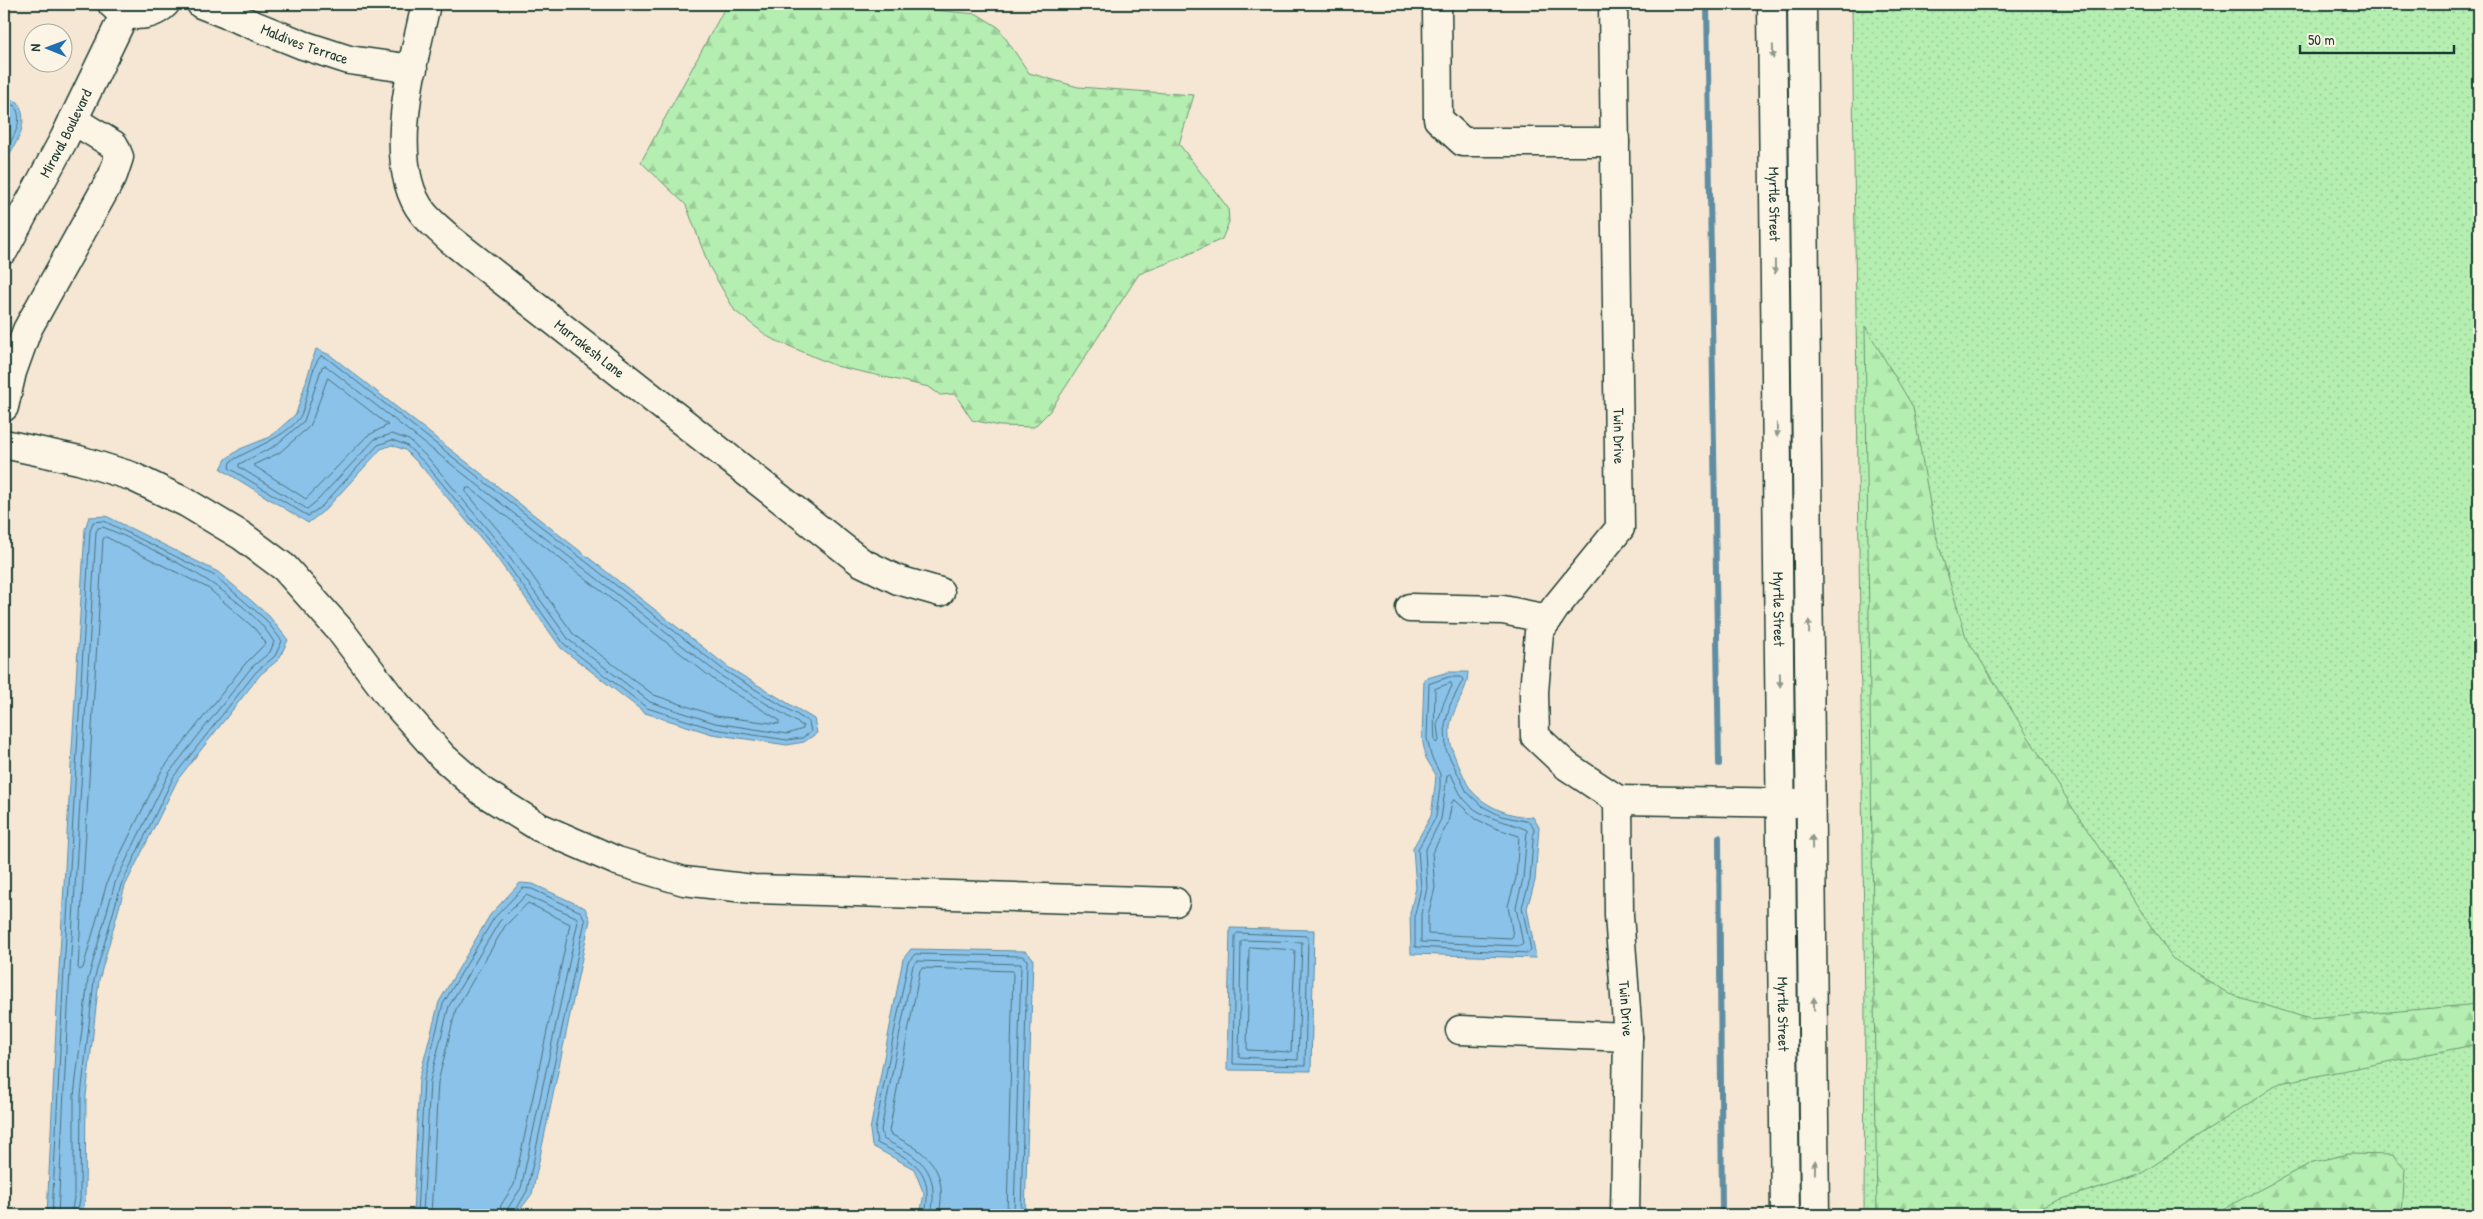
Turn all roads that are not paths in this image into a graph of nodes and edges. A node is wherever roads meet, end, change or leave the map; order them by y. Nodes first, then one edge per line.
1 (165, 4) edge
2 (201, 4) edge
3 (426, 4) edge
4 (1437, 4) edge
5 (1613, 4) edge
6 (1772, 4) edge
7 (1802, 4) edge
8 (118, 8) edge
9 (413, 68) junction
10 (73, 120) junction
11 (1615, 142) junction
12 (4, 250) edge
13 (4, 407) edge
14 (4, 444) edge
15 (940, 592) dead end
16 (1410, 608) dead end
17 (1548, 619) junction
18 (1618, 800) junction
19 (1811, 802) junction
20 (1781, 803) junction
21 (1175, 902) dead end
22 (1460, 1030) dead end
23 (1628, 1037) junction
24 (1625, 1215) edge
25 (1785, 1215) edge
26 (1815, 1215) edge

1 - 8 street
2 - 9 street, Maldives Terrace
3 - 9 street, Marrakesh Lane
4 - 11 street
5 - 11 street, Twin Drive
6 -> 20 street, Myrtle Street
19 -> 7 street, Myrtle Street
8 - 10 street, Miraval Boulevard
9 - 15 street, Marrakesh Lane
10 - 12 street, Miraval Boulevard
10 - 13 street
11 - 17 street, Twin Drive
14 - 21 street
16 - 17 street
17 - 18 street, Twin Drive
18 - 20 street
18 - 23 street, Twin Drive
19 - 20 street
26 -> 19 street, Myrtle Street
20 - 25 street, Myrtle Street
22 - 23 street
23 - 24 street, Twin Drive

